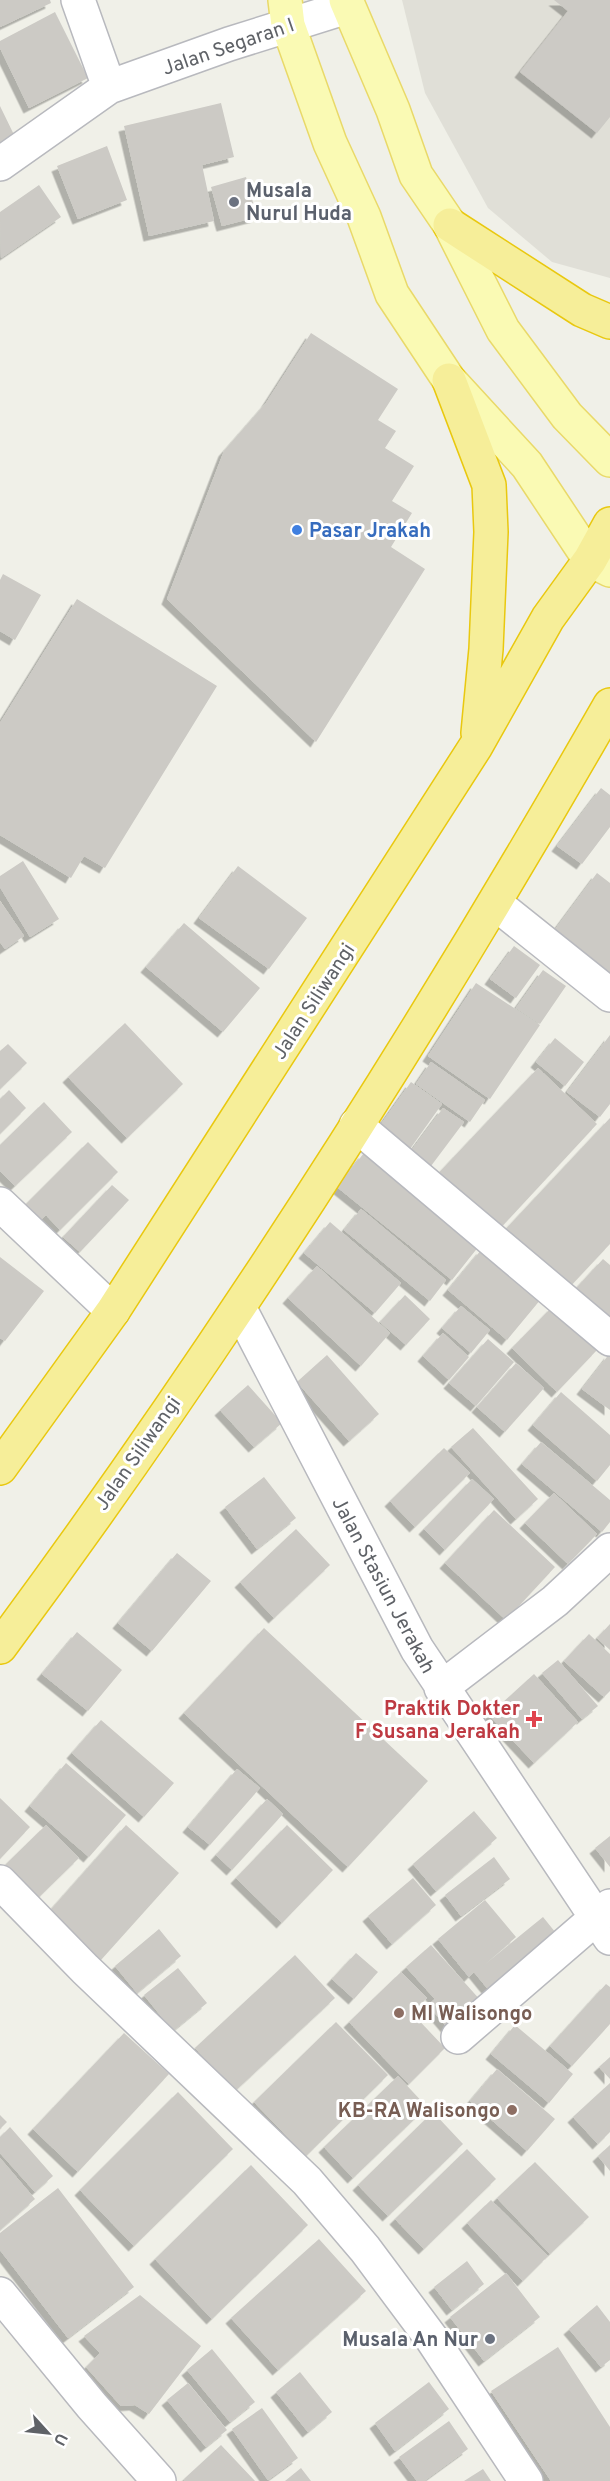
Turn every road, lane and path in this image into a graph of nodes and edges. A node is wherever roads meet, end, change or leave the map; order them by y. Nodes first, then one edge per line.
1 (78, 0) edge
2 (346, 3) edge
3 (287, 13) edge
4 (109, 87) junction
5 (0, 164) edge
6 (450, 225) junction
7 (610, 322) edge
8 (449, 380) junction
9 (610, 459) edge
10 (610, 524) edge
11 (600, 565) edge
12 (610, 705) edge
13 (477, 746) junction
14 (496, 904) junction
15 (610, 995) edge
16 (356, 1125) junction
17 (0, 1204) edge
18 (240, 1309) junction
19 (113, 1311) junction
20 (610, 1339) edge
21 (0, 1468) edge
22 (610, 1550) edge
23 (0, 1647) edge
24 (441, 1688) junction
25 (0, 1882) edge
26 (605, 1920) edge
27 (458, 2037) dead end
28 (0, 2294) edge
29 (159, 2481) edge
30 (526, 2481) edge

1 - 4 street
2 - 3 street, Jalan Segaran I
2 - 6 main road
3 - 4 street, Jalan Segaran I
3 - 8 main road
4 - 5 street, Jalan Segaran I
6 - 7 highway
6 - 9 main road
8 - 11 main road
8 - 13 highway
10 - 11 highway, Jalan Siliwangi
11 - 13 highway, Jalan Siliwangi
12 - 14 highway, Jalan Siliwangi
13 - 19 highway, Jalan Siliwangi
14 - 15 street
14 - 16 highway, Jalan Siliwangi
16 - 18 highway, Jalan Siliwangi
16 - 20 street
17 - 19 street
18 - 23 highway, Jalan Siliwangi
18 - 24 street, Jalan Stasiun Jerakah
19 - 21 highway, Jalan Siliwangi
22 - 24 street
24 - 26 street, Jalan Stasiun Jerakah
25 - 30 street
26 - 27 street
28 - 29 street

